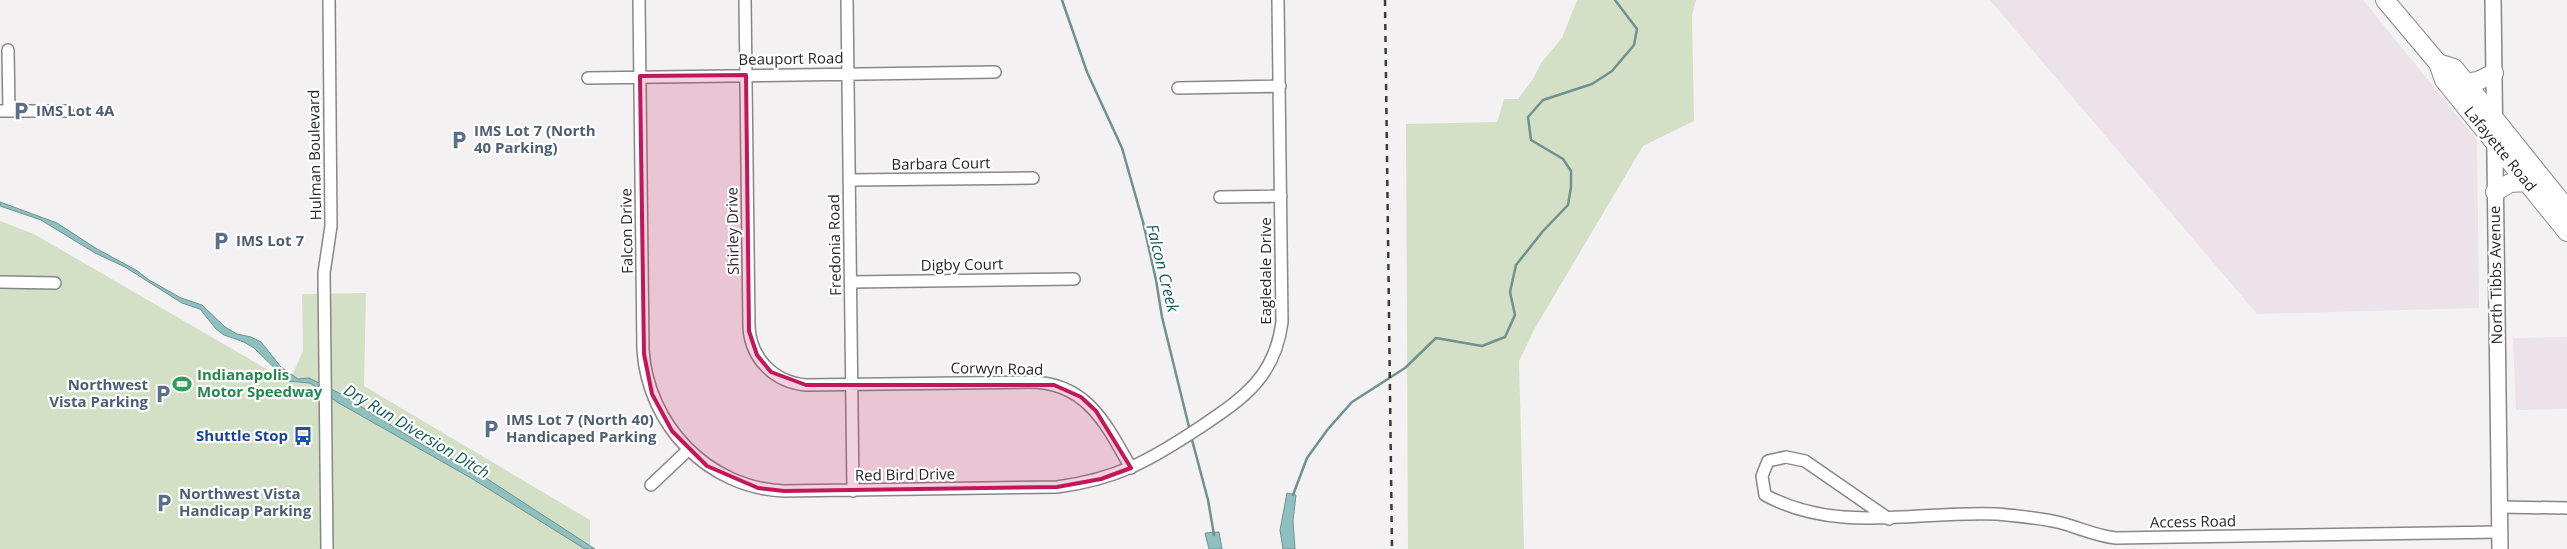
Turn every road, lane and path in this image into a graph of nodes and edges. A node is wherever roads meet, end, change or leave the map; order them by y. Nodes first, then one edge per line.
1 (329, 0) edge
2 (639, 0) edge
3 (745, 0) edge
4 (847, 0) edge
5 (1278, 0) edge
6 (2385, 0) edge
7 (2493, 0) edge
8 (8, 50) dead end
9 (2438, 63) junction
10 (995, 72) dead end
11 (2494, 73) junction
12 (848, 74) junction
13 (746, 75) junction
14 (640, 76) junction
15 (588, 78) dead end
16 (2465, 82) junction
17 (1280, 86) junction
18 (1178, 88) dead end
19 (5, 111) edge
20 (67, 111) dead end
21 (2494, 119) junction
22 (2495, 144) junction
23 (1033, 178) dead end
24 (849, 180) junction
25 (2526, 182) junction
26 (2495, 192) junction
27 (1281, 196) junction
28 (1220, 197) dead end
29 (2567, 209) edge
30 (2567, 232) edge
31 (1074, 279) dead end
32 (0, 282) edge
33 (851, 282) junction
34 (55, 283) dead end
35 (852, 384) junction
36 (688, 450) junction
37 (1131, 468) junction
38 (651, 485) dead end
39 (854, 491) junction
40 (2500, 507) junction
41 (2567, 508) edge
42 (1889, 519) junction
43 (2500, 532) junction
44 (326, 549) edge
45 (2500, 549) edge

1 - 44 street, Hulman Boulevard
2 - 14 street, Falcon Drive
3 - 13 street, Shirley Drive
4 - 12 street, Fredonia Road
5 - 17 street, Eagledale Drive
6 - 9 main road, Lafayette Road
7 - 11 street, North Tibbs Avenue
8 - 19 street
9 - 16 main road, Lafayette Road
9 - 22 main road, Lafayette Road
10 - 12 street, Beauport Road
11 - 16 main road
11 - 21 street, North Tibbs Avenue
12 - 13 street, Beauport Road
12 - 24 street, Fredonia Road
13 - 14 street, Beauport Road
13 - 35 street, Shirley Drive
14 - 15 street, Beauport Road
14 - 36 street, Falcon Drive
16 - 21 main road, Lafayette Road
17 - 18 street
17 - 27 street, Eagledale Drive
19 - 20 street
21 - 22 street, North Tibbs Avenue
21 - 29 main road, Lafayette Road
22 - 25 main road, Lafayette Road
22 - 26 street, North Tibbs Avenue
23 - 24 street, Barbara Court
24 - 33 street, Fredonia Road
25 - 26 main road
25 - 30 main road, Lafayette Road
26 - 40 street, North Tibbs Avenue
27 - 28 street
27 - 37 street, Eagledale Drive
31 - 33 street, Digby Court
32 - 34 street
33 - 35 street, Fredonia Road
35 - 37 street, Corwyn Road
35 - 39 street, Fredonia Road
36 - 38 street
36 - 39 street, Red Bird Drive
37 - 39 street, Red Bird Drive
40 - 41 street
40 - 43 street, North Tibbs Avenue
42 - 42 street, Access Road
42 - 43 street, Access Road
43 - 45 street, North Tibbs Avenue

